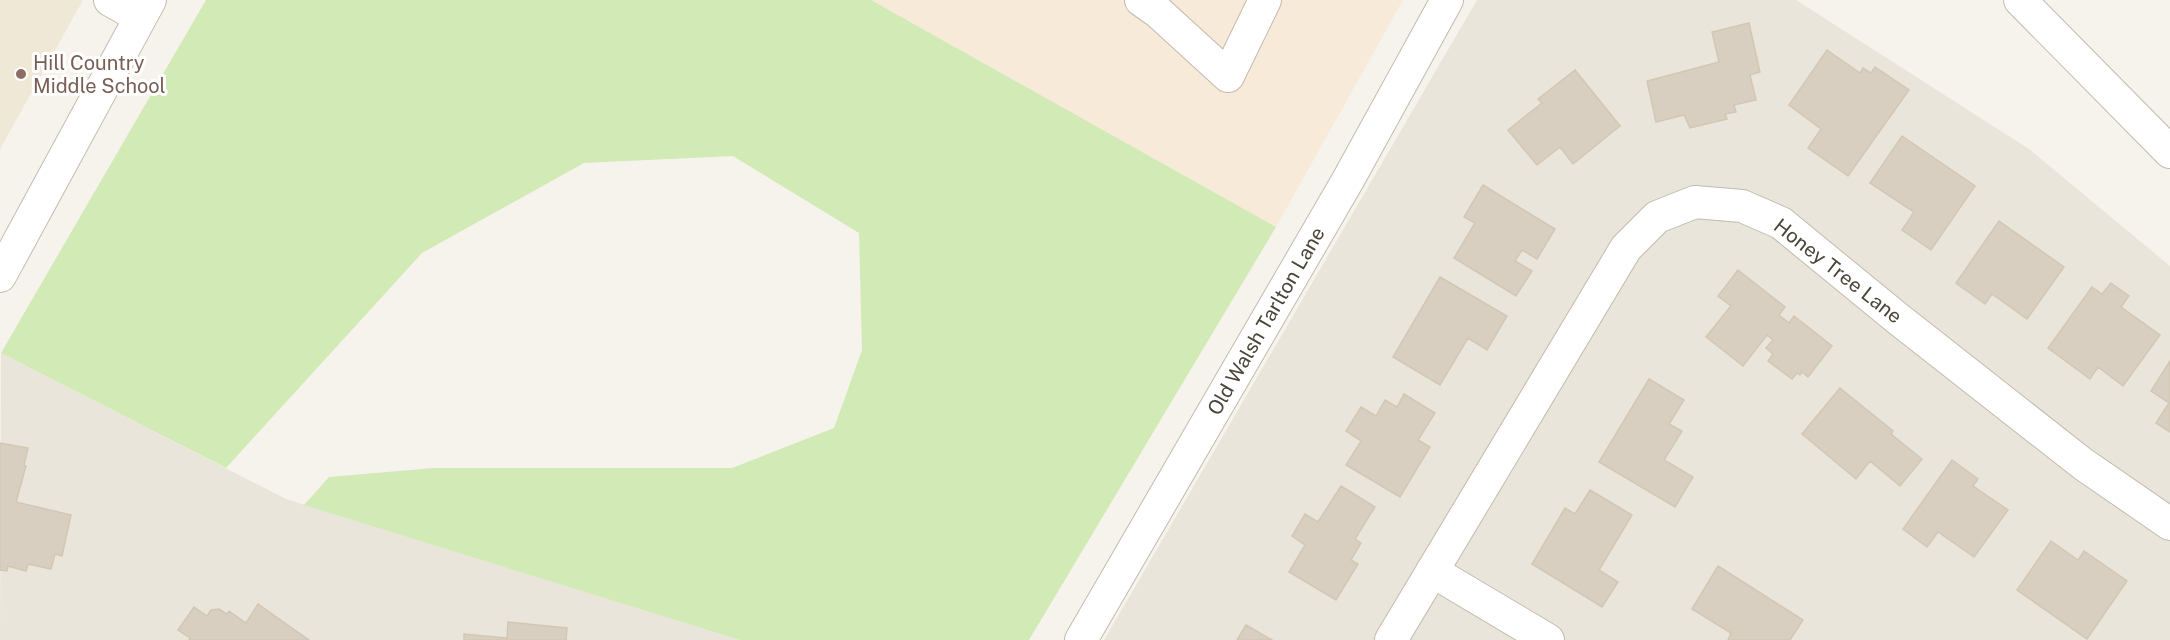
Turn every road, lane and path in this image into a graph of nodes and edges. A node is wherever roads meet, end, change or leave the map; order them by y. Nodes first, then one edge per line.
1 (110, 0) edge
2 (1141, 0) edge
3 (1265, 0) edge
4 (1447, 0) edge
5 (2020, 0) edge
6 (145, 8) edge
7 (2170, 152) edge
8 (0, 276) edge
9 (2170, 524) edge
10 (1432, 571) junction
11 (1081, 640) edge
12 (1391, 640) edge
13 (1548, 640) edge

1 - 6 street
2 - 3 street
4 - 11 street, Old Walsh Tarlton Lane
5 - 7 street
6 - 8 street
9 - 10 street, Honey Tree Lane
10 - 12 street, Honey Tree Lane
10 - 13 street

